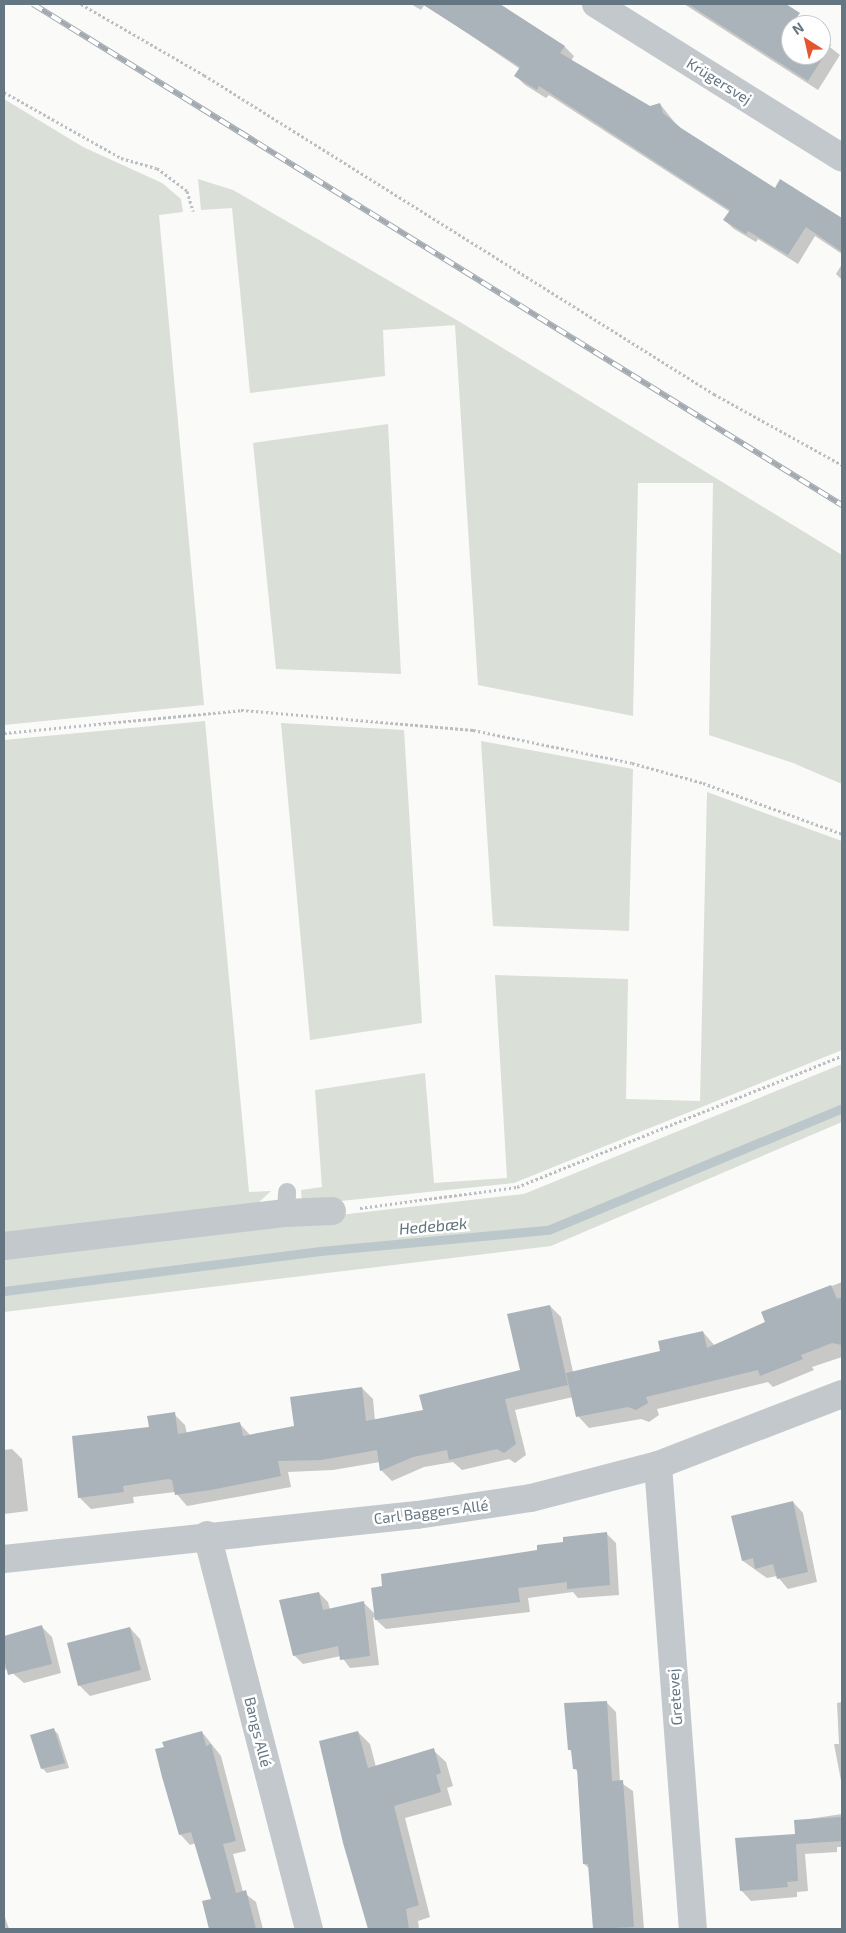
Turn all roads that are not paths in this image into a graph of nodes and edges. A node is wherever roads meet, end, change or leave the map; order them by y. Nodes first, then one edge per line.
1 (596, 4) edge
2 (842, 158) edge
3 (332, 1211) road end
4 (4, 1246) edge
5 (842, 1394) edge
6 (658, 1465) junction
7 (207, 1535) junction
8 (4, 1559) edge
9 (309, 1929) edge
10 (693, 1929) edge

1 - 2 street, Krügersvej
3 - 4 street
5 - 6 street, Carl Baggers Allé
6 - 7 street, Carl Baggers Allé
6 - 10 street, Gretevej
7 - 8 street, Carl Baggers Allé
7 - 9 street, Bangs Allé

